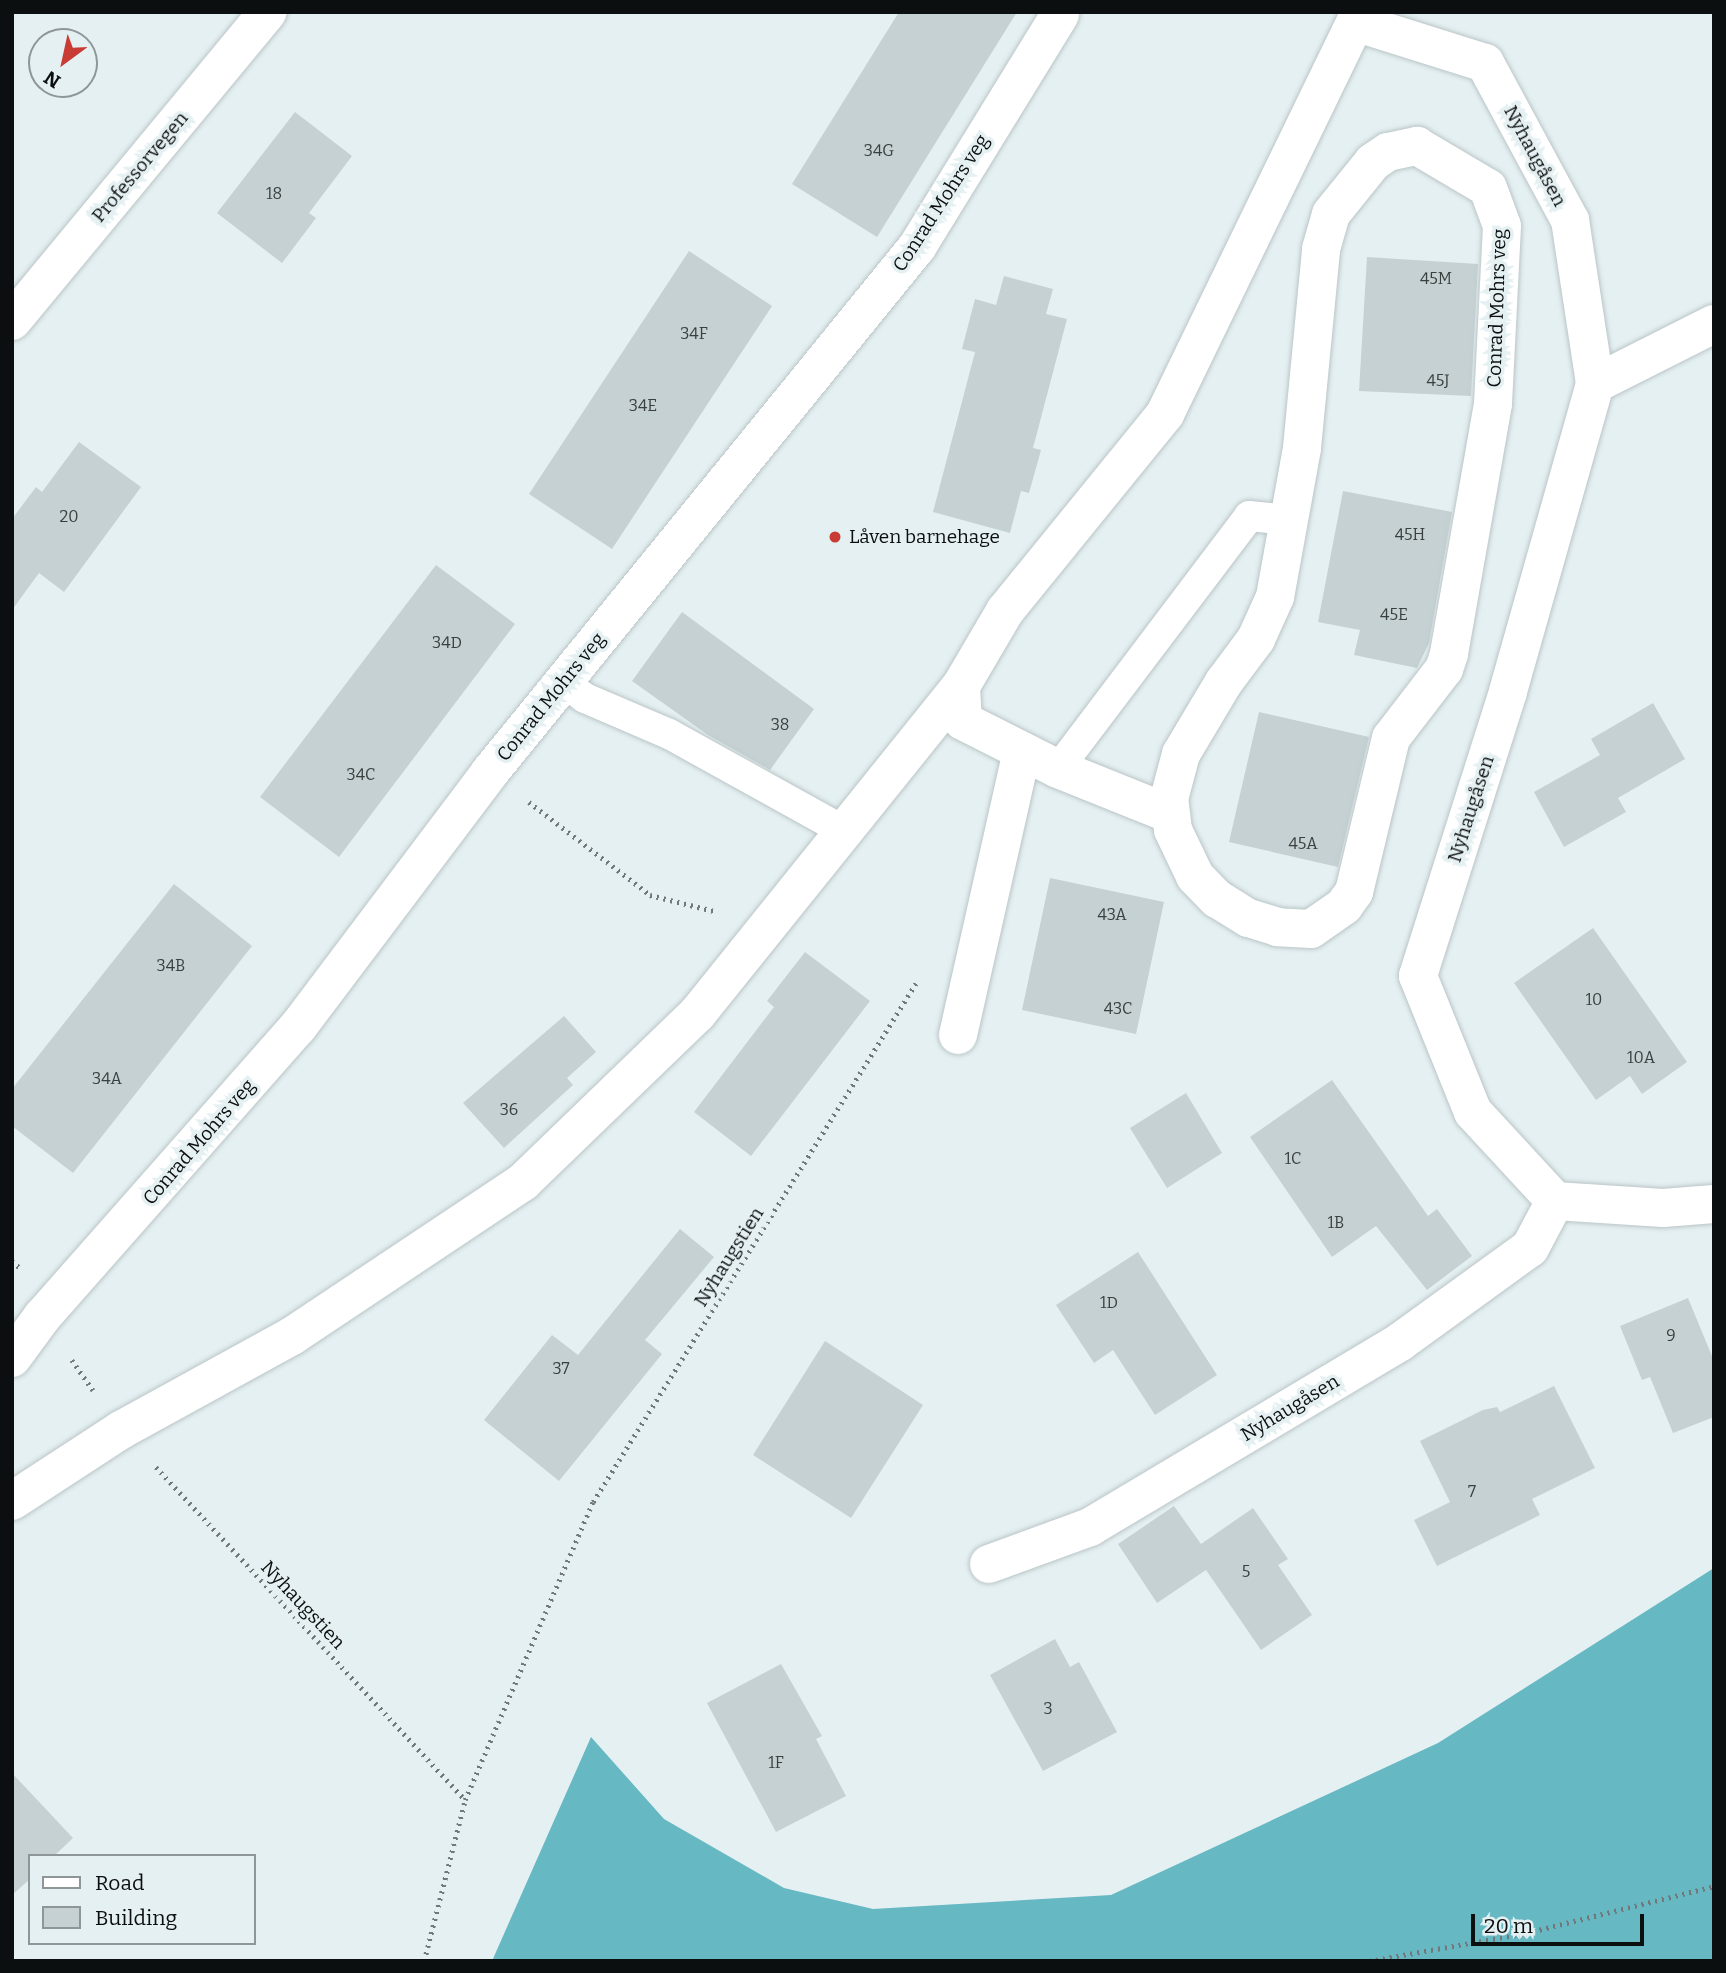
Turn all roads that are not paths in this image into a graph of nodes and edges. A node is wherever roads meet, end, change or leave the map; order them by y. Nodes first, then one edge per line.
1 (268, 12) edge
2 (1060, 15) dead end
3 (1359, 18) edge
4 (12, 321) edge
5 (1714, 324) edge
6 (1595, 384) junction
7 (1289, 520) junction
8 (563, 681) junction
9 (961, 686) junction
10 (1022, 752) junction
11 (1058, 769) junction
12 (1170, 814) junction
13 (844, 831) junction
14 (958, 1035) dead end
15 (1555, 1201) junction
16 (1714, 1204) edge
17 (12, 1358) edge
18 (12, 1501) edge
19 (989, 1564) dead end

1 - 4 street, Professorvegen
2 - 8 street, Conrad Mohrs veg
3 - 6 street, Nyhaugåsen
3 - 9 street
5 - 6 street
6 - 15 street, Nyhaugåsen
7 - 11 lane
7 - 12 street, Conrad Mohrs veg
7 - 12 street, Conrad Mohrs veg
8 - 13 lane
8 - 17 street, Conrad Mohrs veg
9 - 10 street
9 - 13 street
10 - 11 street
10 - 14 street
11 - 12 street
13 - 18 street
15 - 16 street
15 - 19 street, Nyhaugåsen

